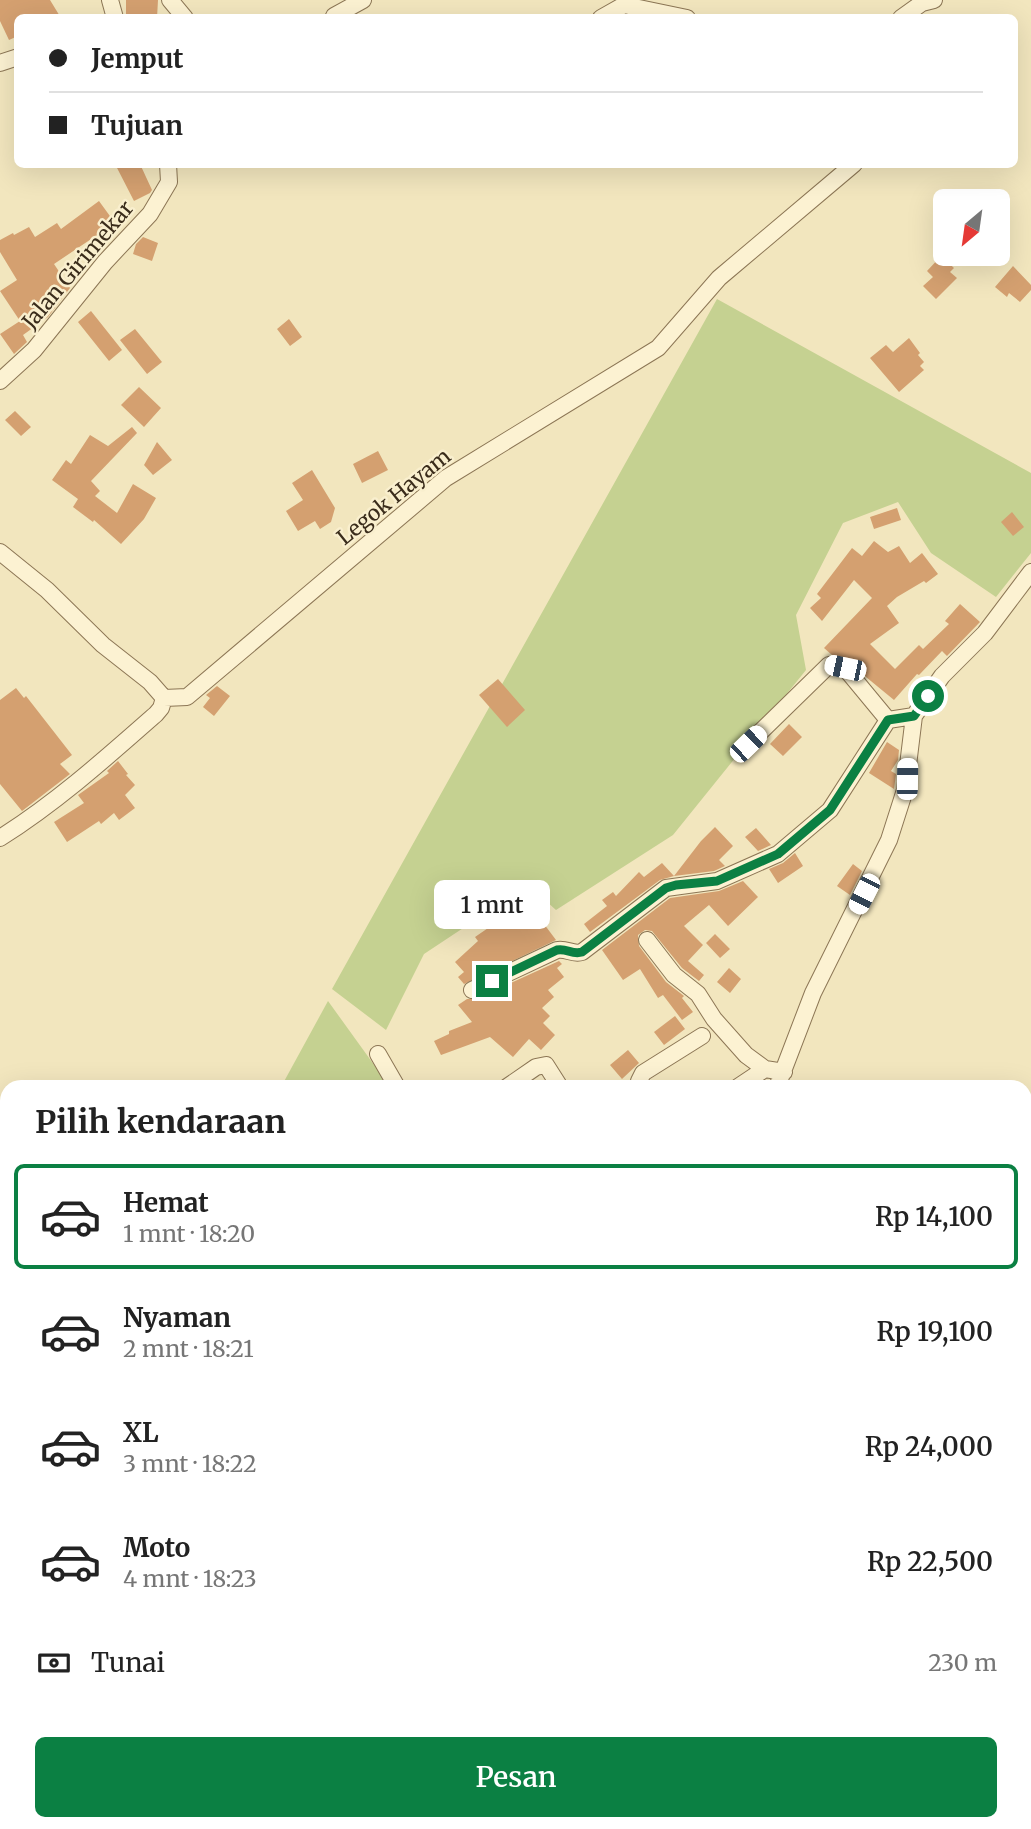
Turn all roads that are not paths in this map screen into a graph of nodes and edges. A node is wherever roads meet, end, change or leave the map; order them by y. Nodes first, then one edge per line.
1 (170, 0) edge
2 (363, 0) edge
3 (934, 0) edge
4 (182, 14) edge
5 (338, 14) edge
6 (608, 14) edge
7 (668, 14) edge
8 (907, 14) edge
9 (168, 168) edge
10 (849, 168) edge
11 (0, 381) edge
12 (0, 552) edge
13 (1031, 572) edge
14 (164, 698) junction
15 (914, 716) junction
16 (888, 720) junction
17 (748, 744) dead end
18 (0, 838) edge
19 (648, 940) dead end
20 (472, 990) dead end
21 (702, 1036) dead end
22 (378, 1054) dead end
23 (765, 1069) junction
24 (780, 1079) edge
25 (393, 1080) edge
26 (517, 1080) edge
27 (556, 1080) edge
28 (640, 1080) edge
29 (748, 1080) edge

1 - 4 street
2 - 5 street
3 - 8 street
6 - 7 street
9 - 11 street, Jalan Girimekar
10 - 14 street, Legok Hayam
12 - 14 street
13 - 15 street
14 - 18 street
15 - 16 street
15 - 24 street
16 - 17 street
16 - 20 street
19 - 23 street
21 - 28 street
22 - 25 street
23 - 24 street
23 - 29 street
26 - 27 street

